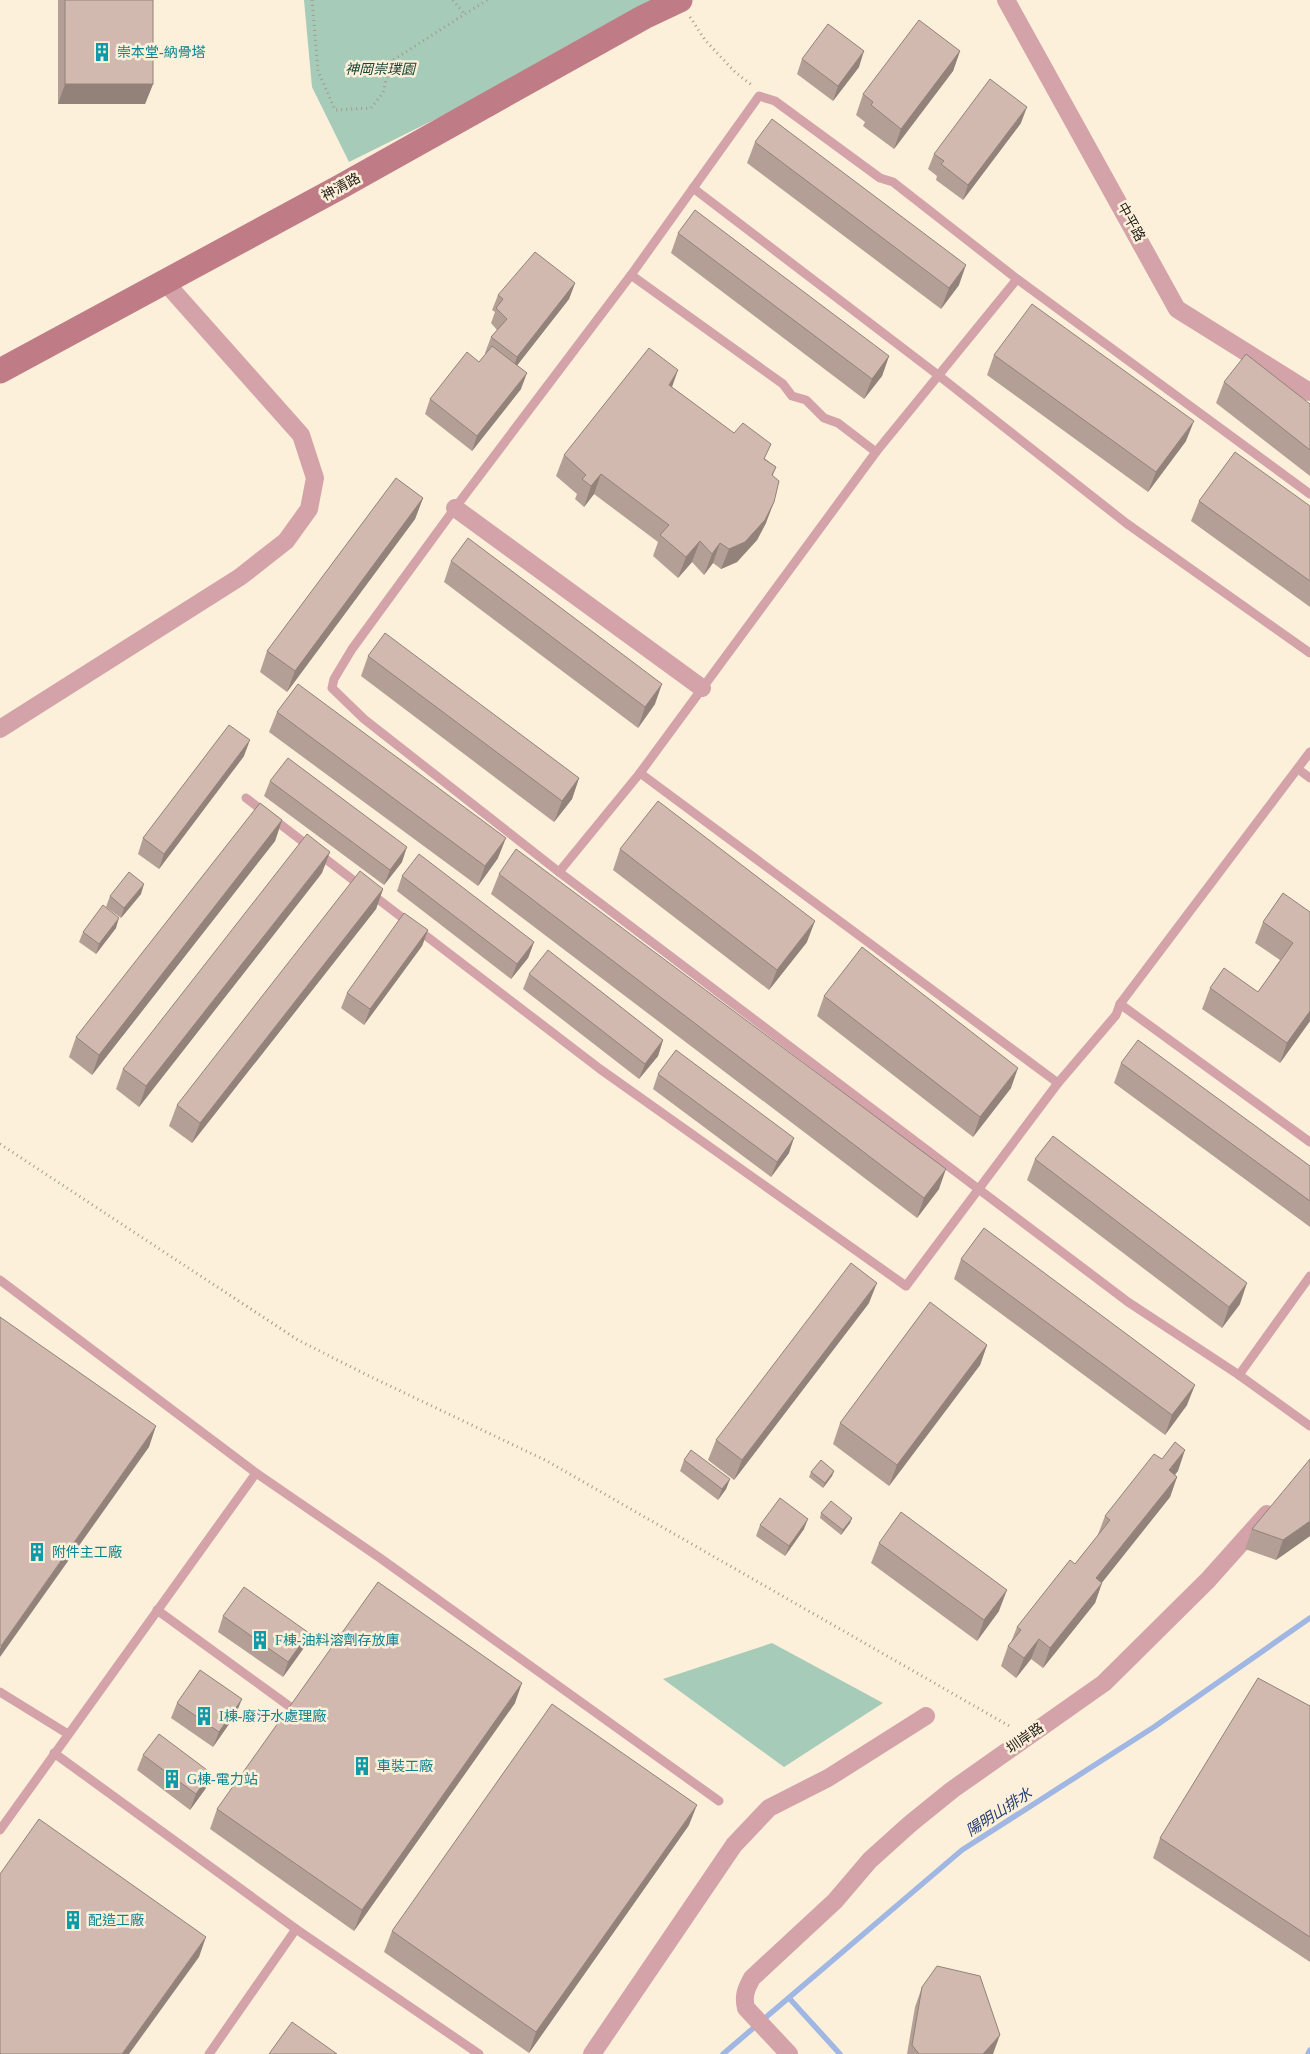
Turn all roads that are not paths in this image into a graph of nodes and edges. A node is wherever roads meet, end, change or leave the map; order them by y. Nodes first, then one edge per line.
1 (680, 0) edge
2 (1006, 0) edge
3 (693, 188) junction
4 (631, 275) junction
5 (1017, 279) junction
6 (165, 282) junction
7 (0, 372) edge
8 (938, 375) junction
9 (1310, 392) edge
10 (876, 452) junction
11 (1310, 494) edge
12 (455, 508) junction
13 (1310, 653) edge
14 (702, 688) junction
15 (0, 729) edge
16 (1310, 752) edge
17 (1298, 769) junction
18 (640, 773) junction
19 (1310, 778) edge
20 (246, 798) dead end
21 (560, 872) junction
22 (1120, 1004) junction
23 (1058, 1083) junction
24 (1310, 1142) edge
25 (979, 1189) junction
26 (1310, 1276) edge
27 (0, 1280) edge
28 (1239, 1375) junction
29 (1310, 1426) edge
30 (256, 1473) junction
31 (1279, 1500) edge
32 (157, 1610) junction
33 (0, 1692) edge
34 (289, 1706) edge
35 (926, 1716) dead end
36 (68, 1734) junction
37 (54, 1753) junction
38 (719, 1801) dead end
39 (0, 1830) edge
40 (296, 1930) junction
41 (209, 2054) edge
42 (479, 2054) edge
43 (592, 2054) edge
44 (789, 2054) edge

1 - 6 street, 神清路
2 - 9 street, 中平路
3 - 4 lane
3 - 5 lane
3 - 8 lane
4 - 10 lane
4 - 12 lane
5 - 8 lane
5 - 11 lane
6 - 7 street, 神清路
6 - 15 street
8 - 10 lane
8 - 13 lane
10 - 14 lane
12 - 14 street
12 - 21 lane
14 - 18 lane
16 - 17 lane
17 - 19 lane
17 - 22 lane
18 - 21 lane
18 - 23 lane
20 - 25 lane
21 - 25 lane
22 - 23 lane
22 - 24 lane
23 - 25 lane
25 - 28 lane
26 - 28 lane
27 - 30 lane
28 - 29 lane
30 - 32 lane
30 - 38 lane
31 - 44 street, 圳岸路
32 - 34 lane
32 - 36 lane
33 - 36 lane
35 - 43 street
36 - 37 lane
37 - 39 lane
37 - 40 lane
40 - 41 lane
40 - 42 lane

